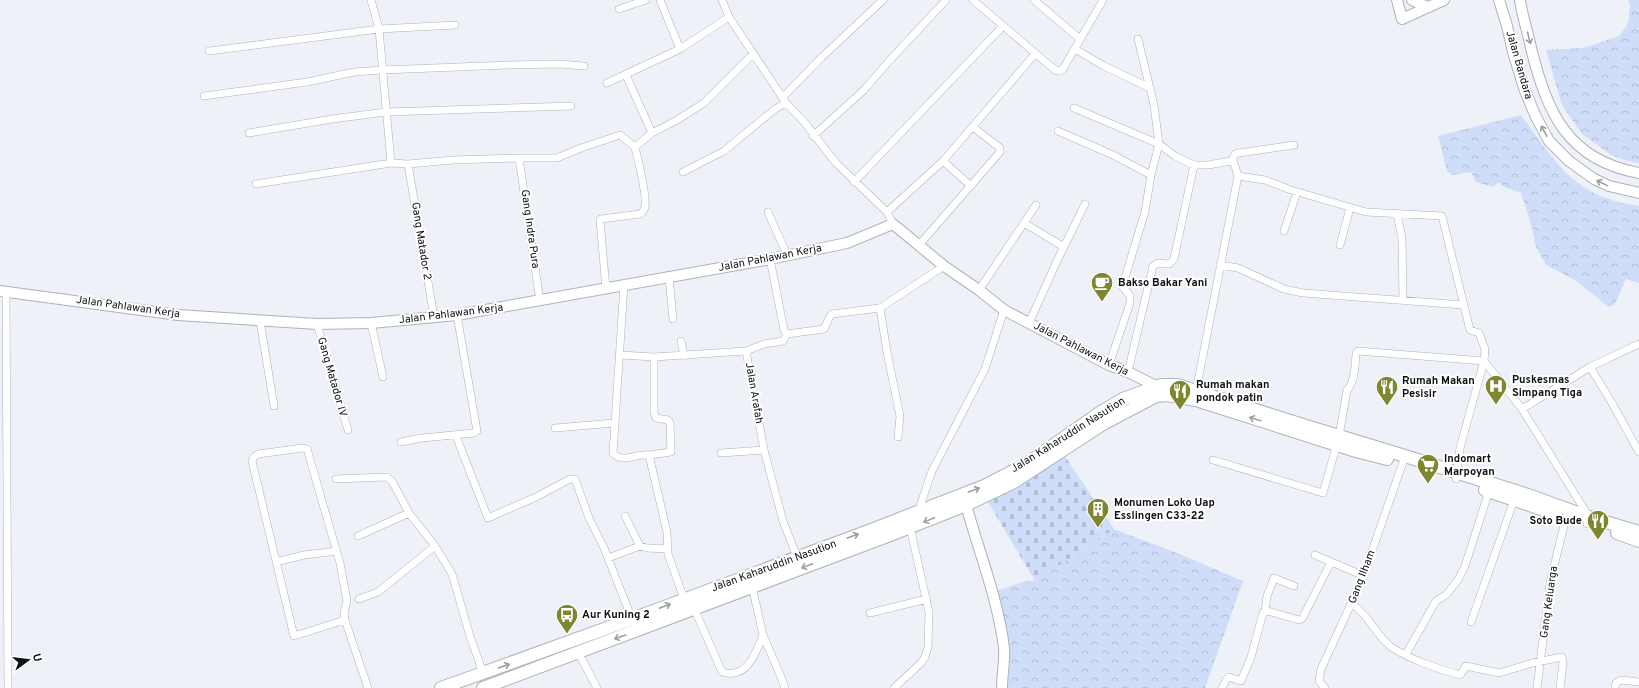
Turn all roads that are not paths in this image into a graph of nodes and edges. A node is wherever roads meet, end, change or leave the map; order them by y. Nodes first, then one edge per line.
1 (371, 0) edge
2 (646, 0) edge
3 (660, 0) edge
4 (722, 0) edge
5 (883, 0) edge
6 (946, 0) edge
7 (973, 0) edge
8 (1034, 0) edge
9 (1103, 0) edge
10 (1398, 0) edge
11 (1412, 0) edge
12 (1444, 0) edge
13 (1499, 0) edge
14 (1520, 0) edge
15 (1427, 7) junction
16 (619, 9) dead end
17 (729, 18) junction
18 (455, 25) dead end
19 (1003, 26) junction
20 (380, 29) junction
21 (1080, 39) junction
22 (1138, 39) dead end
23 (680, 49) junction
24 (1075, 49) junction
25 (209, 51) dead end
26 (753, 54) junction
27 (1035, 54) junction
28 (584, 66) dead end
29 (382, 70) junction
30 (626, 74) junction
31 (607, 83) dead end
32 (1150, 88) junction
33 (204, 96) dead end
34 (784, 100) junction
35 (571, 106) dead end
36 (1074, 108) dead end
37 (386, 112) junction
38 (973, 127) junction
39 (1058, 131) dead end
40 (652, 133) junction
41 (249, 134) dead end
42 (813, 136) junction
43 (1159, 144) junction
44 (1294, 145) dead end
45 (635, 146) junction
46 (519, 158) junction
47 (943, 161) junction
48 (1232, 161) junction
49 (391, 163) junction
50 (408, 164) junction
51 (1194, 165) junction
52 (683, 172) dead end
53 (1639, 173) edge
54 (1151, 175) junction
55 (1238, 176) junction
56 (854, 182) junction
57 (256, 184) dead end
58 (971, 186) junction
59 (1296, 192) junction
60 (1639, 193) edge
61 (1085, 204) dead end
62 (1036, 205) dead end
63 (1350, 208) junction
64 (768, 212) dead end
65 (887, 212) junction
66 (1397, 214) junction
67 (1024, 223) junction
68 (893, 224) junction
69 (1284, 230) dead end
70 (919, 244) junction
71 (1340, 245) dead end
72 (1064, 247) junction
73 (787, 255) junction
74 (770, 259) junction
75 (1220, 265) junction
76 (944, 266) junction
77 (669, 277) junction
78 (624, 285) junction
79 (606, 289) junction
80 (979, 290) junction
81 (3, 291) edge
82 (540, 301) junction
83 (1403, 301) junction
84 (1464, 305) junction
85 (880, 308) junction
86 (1004, 310) junction
87 (457, 315) junction
88 (434, 317) junction
89 (673, 319) dead end
90 (260, 321) junction
91 (371, 323) junction
92 (1029, 323) junction
93 (317, 324) junction
94 (788, 334) junction
95 (681, 340) dead end
96 (1639, 344) edge
97 (746, 351) junction
98 (620, 355) junction
99 (684, 356) junction
100 (654, 357) junction
101 (1484, 361) junction
102 (1109, 365) junction
103 (1590, 368) junction
104 (1128, 372) junction
105 (383, 377) dead end
106 (1157, 391) junction
107 (1196, 391) junction
108 (274, 406) dead end
109 (1522, 409) junction
110 (614, 423) junction
111 (555, 428) dead end
112 (348, 430) dead end
113 (456, 436) junction
114 (898, 437) dead end
115 (1338, 440) junction
116 (401, 442) dead end
117 (764, 450) junction
118 (1639, 452) edge
119 (721, 453) dead end
120 (649, 455) junction
121 (1213, 460) dead end
122 (1403, 462) junction
123 (1457, 476) junction
124 (336, 480) dead end
125 (1489, 491) junction
126 (1514, 500) junction
127 (966, 505) junction
128 (918, 512) junction
129 (409, 513) junction
130 (624, 516) dead end
131 (1566, 517) junction
132 (1588, 520) junction
133 (910, 527) junction
134 (1639, 532) edge
135 (873, 535) junction
136 (358, 536) dead end
137 (1639, 541) edge
138 (435, 546) junction
139 (640, 546) junction
140 (668, 549) junction
141 (337, 551) junction
142 (1315, 555) dead end
143 (797, 557) junction
144 (608, 558) junction
145 (276, 562) junction
146 (1331, 562) junction
147 (1364, 576) junction
148 (752, 586) junction
149 (1294, 586) dead end
150 (359, 599) dead end
151 (684, 599) junction
152 (927, 599) junction
153 (1353, 604) junction
154 (694, 608) junction
155 (1265, 612) junction
156 (870, 613) dead end
157 (632, 619) junction
158 (345, 620) junction
159 (1471, 622) dead end
160 (763, 635) junction
161 (578, 652) junction
162 (1406, 654) junction
163 (1541, 660) junction
164 (484, 673) junction
165 (1639, 682) edge
166 (499, 685) edge
167 (8, 688) edge
168 (368, 688) edge
169 (441, 688) edge
170 (483, 688) edge
171 (598, 688) edge
172 (784, 688) edge
173 (894, 688) edge
174 (1002, 688) edge
175 (1222, 688) edge
176 (1325, 688) edge
177 (1537, 688) edge
178 (1560, 688) edge
179 (1615, 688) edge

1 - 20 street
2 - 16 street
3 - 23 street
4 - 17 street, Jalan Pahlawan Kerja
5 - 34 street
6 - 42 street
7 - 19 street
8 - 21 street
9 - 21 street
10 - 15 street
11 - 15 street
12 - 15 street
60 -> 13 street, Jalan Bandara
14 -> 53 street, Jalan Bandara
17 - 23 street
17 - 26 street, Jalan Pahlawan Kerja
18 - 20 street
19 - 27 street
19 - 56 street
20 - 25 street
20 - 29 street
21 - 24 street
22 - 32 street
23 - 30 street
24 - 27 street
24 - 32 street
26 - 34 street, Jalan Pahlawan Kerja
26 - 40 street
27 - 38 street
28 - 29 street
29 - 33 street
29 - 37 street
30 - 31 street
30 - 40 street
32 - 43 street
34 - 42 street, Jalan Pahlawan Kerja
34 - 52 street
35 - 37 street
36 - 43 street
37 - 41 street
37 - 49 street
38 - 47 street
38 - 58 street
39 - 54 street
40 - 45 street
42 - 56 street, Jalan Pahlawan Kerja
43 - 51 street
43 - 54 street
44 - 48 street
45 - 46 street
45 - 79 street
46 - 50 street
46 - 82 street, Gang Indra Pura
47 - 58 street
47 - 65 street
48 - 51 street
48 - 55 street
49 - 50 street
49 - 57 street
50 - 88 street, Gang Matador 2
51 - 104 street
54 - 102 street
55 - 59 street
55 - 75 street
56 - 65 street, Jalan Pahlawan Kerja
58 - 70 street
59 - 63 street
59 - 69 street
61 - 72 street
62 - 67 street
63 - 66 street
63 - 71 street
64 - 73 street
65 - 68 street, Jalan Pahlawan Kerja
66 - 83 street
66 - 84 street
67 - 72 street
67 - 80 street
68 - 70 street, Jalan Pahlawan Kerja
68 - 73 street, Jalan Pahlawan Kerja
70 - 76 street, Jalan Pahlawan Kerja
72 - 92 street
73 - 74 street, Jalan Pahlawan Kerja
74 - 77 street, Jalan Pahlawan Kerja
74 - 94 street
75 - 83 street
75 - 107 street
76 - 80 street, Jalan Pahlawan Kerja
76 - 85 street
77 - 78 street, Jalan Pahlawan Kerja
77 - 89 street
78 - 79 street, Jalan Pahlawan Kerja
78 - 98 street
79 - 82 street, Jalan Pahlawan Kerja
80 - 86 street, Jalan Pahlawan Kerja
81 - 90 street, Jalan Pahlawan Kerja
81 - 167 street
82 - 87 street, Jalan Pahlawan Kerja
83 - 84 street
84 - 101 street
85 - 94 street
85 - 114 street
86 - 92 street, Jalan Pahlawan Kerja
86 - 128 street
87 - 88 street, Jalan Pahlawan Kerja
87 - 113 street
88 - 91 street, Jalan Pahlawan Kerja
90 - 93 street, Jalan Pahlawan Kerja
90 - 108 street
91 - 93 street, Jalan Pahlawan Kerja
91 - 105 street
92 - 102 street, Jalan Pahlawan Kerja
93 - 112 street, Gang Matador IV
94 - 97 street
95 - 99 street
96 - 103 street
97 - 99 street, Jalan Arafah
97 - 117 street, Jalan Arafah
98 - 100 street, Jalan Arafah
98 - 110 street
99 - 100 street, Jalan Arafah
100 - 120 street
101 - 109 street
101 - 115 street
101 - 123 street
102 - 104 street, Jalan Pahlawan Kerja
103 - 109 street
103 - 118 street
104 - 106 street, Jalan Pahlawan Kerja
106 - 107 highway, Jalan Kaharuddin Nasution
115 -> 106 highway, Jalan Kaharuddin Nasution
106 - 127 highway, Jalan Kaharuddin Nasution
128 -> 106 highway, Jalan Kaharuddin Nasution
107 - 115 highway, Jalan Kaharuddin Nasution
109 - 132 street
110 - 111 street
110 - 120 street
113 - 116 street
113 - 144 street
115 - 121 street
115 - 122 highway, Jalan Kaharuddin Nasution
115 - 123 highway, Jalan Kaharuddin Nasution
117 - 119 street
117 - 143 street, Jalan Arafah
120 - 140 street
122 - 123 highway, Jalan Kaharuddin Nasution
122 - 147 street, Gang Ilham
123 - 125 highway, Jalan Kaharuddin Nasution
123 - 132 highway, Jalan Kaharuddin Nasution
124 - 129 street
125 - 126 highway, Jalan Kaharuddin Nasution
125 - 162 street
126 - 131 highway, Jalan Kaharuddin Nasution
126 - 159 street
127 -> 133 highway, Jalan Kaharuddin Nasution
127 - 174 street
128 - 135 highway, Jalan Kaharuddin Nasution
129 - 136 street
129 - 138 street
130 - 139 street
131 - 132 highway, Jalan Kaharuddin Nasution
131 - 163 street, Gang Keluarga
132 - 134 highway, Jalan Kaharuddin Nasution
132 - 137 highway, Jalan Kaharuddin Nasution
133 - 135 highway, Jalan Kaharuddin Nasution
133 - 152 street
143 -> 135 highway, Jalan Kaharuddin Nasution
135 -> 148 highway, Jalan Kaharuddin Nasution
138 - 150 street
138 - 164 street
139 - 140 street
139 - 144 street
140 - 151 street
141 - 145 street
141 - 145 street
141 - 158 street
142 - 146 street
143 - 151 highway, Jalan Kaharuddin Nasution
144 - 157 street
145 - 158 street
146 - 147 street
146 - 155 street
147 - 153 street, Gang Ilham
148 - 154 highway, Jalan Kaharuddin Nasution
148 - 160 street
149 - 155 street
157 -> 151 highway, Jalan Kaharuddin Nasution
152 - 156 street
152 - 173 street
153 - 162 street
153 - 176 street, Gang Ilham
154 - 160 street
154 -> 161 highway, Jalan Kaharuddin Nasution
155 - 175 street
164 -> 157 highway, Jalan Kaharuddin Nasution
158 - 168 street
160 - 172 street
161 - 166 highway, Jalan Kaharuddin Nasution
161 - 171 street
162 - 163 street
163 - 177 street, Gang Keluarga
163 - 178 street
164 - 169 highway, Jalan Kaharuddin Nasution
165 - 179 street
166 - 170 highway, Jalan Kaharuddin Nasution

